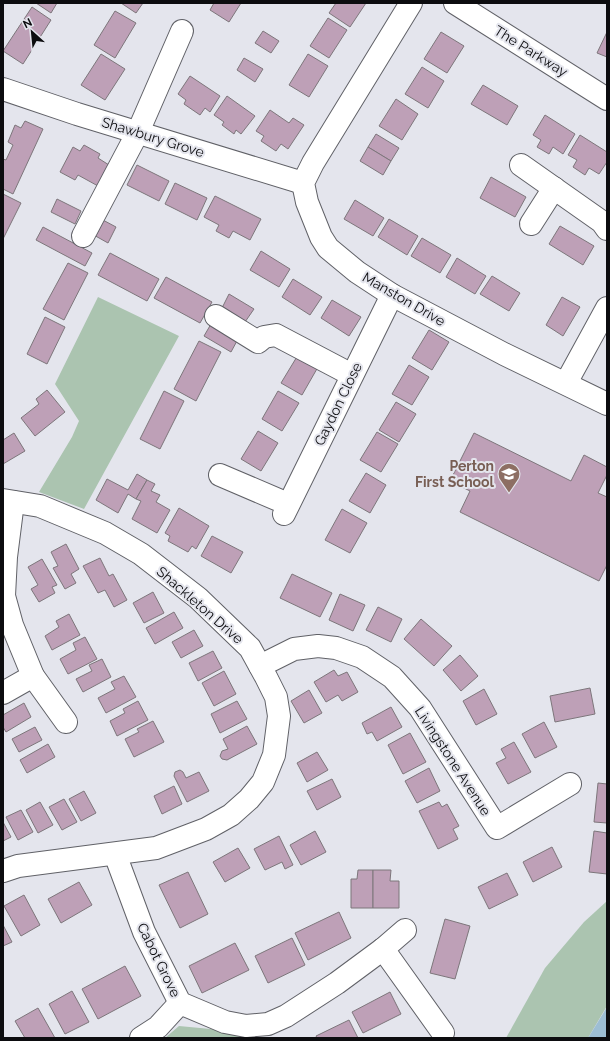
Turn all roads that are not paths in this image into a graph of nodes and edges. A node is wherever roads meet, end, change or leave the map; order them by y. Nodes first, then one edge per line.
1 (411, 3) edge
2 (455, 3) edge
3 (182, 31) dead end
4 (3, 89) edge
5 (607, 99) edge
6 (138, 132) junction
7 (521, 164) dead end
8 (303, 183) junction
9 (554, 188) junction
10 (531, 224) dead end
11 (607, 229) edge
12 (82, 236) dead end
13 (392, 295) junction
14 (607, 308) edge
15 (216, 316) dead end
16 (352, 375) junction
17 (566, 383) junction
18 (607, 404) edge
19 (220, 475) dead end
20 (8, 501) edge
21 (260, 666) junction
22 (33, 676) junction
23 (3, 693) edge
24 (66, 722) dead end
25 (570, 784) dead end
26 (115, 854) junction
27 (3, 871) edge
28 (405, 930) dead end
29 (382, 949) junction
30 (180, 1003) junction
31 (443, 1033) dead end
32 (141, 1038) edge

1 - 8 street
2 - 5 street, The Parkway
3 - 6 street
4 - 6 street, Shawbury Grove
6 - 8 street, Shawbury Grove
6 - 12 street
7 - 9 street
8 - 13 street, Manston Drive
9 - 10 street
9 - 11 street
13 - 16 street, Gaydon Close
13 - 17 street, Manston Drive
14 - 17 street
15 - 16 street
16 - 19 street, Gaydon Close
17 - 18 street, Manston Drive
20 - 21 street, Shackleton Drive
20 - 22 street
21 - 25 street, Livingstone Avenue
21 - 26 street, Shackleton Drive
22 - 23 street
22 - 24 street
26 - 27 street, Shackleton Drive
26 - 30 street, Cabot Grove
28 - 29 street, Cabot Grove
29 - 30 street, Cabot Grove
29 - 31 street
30 - 32 street

